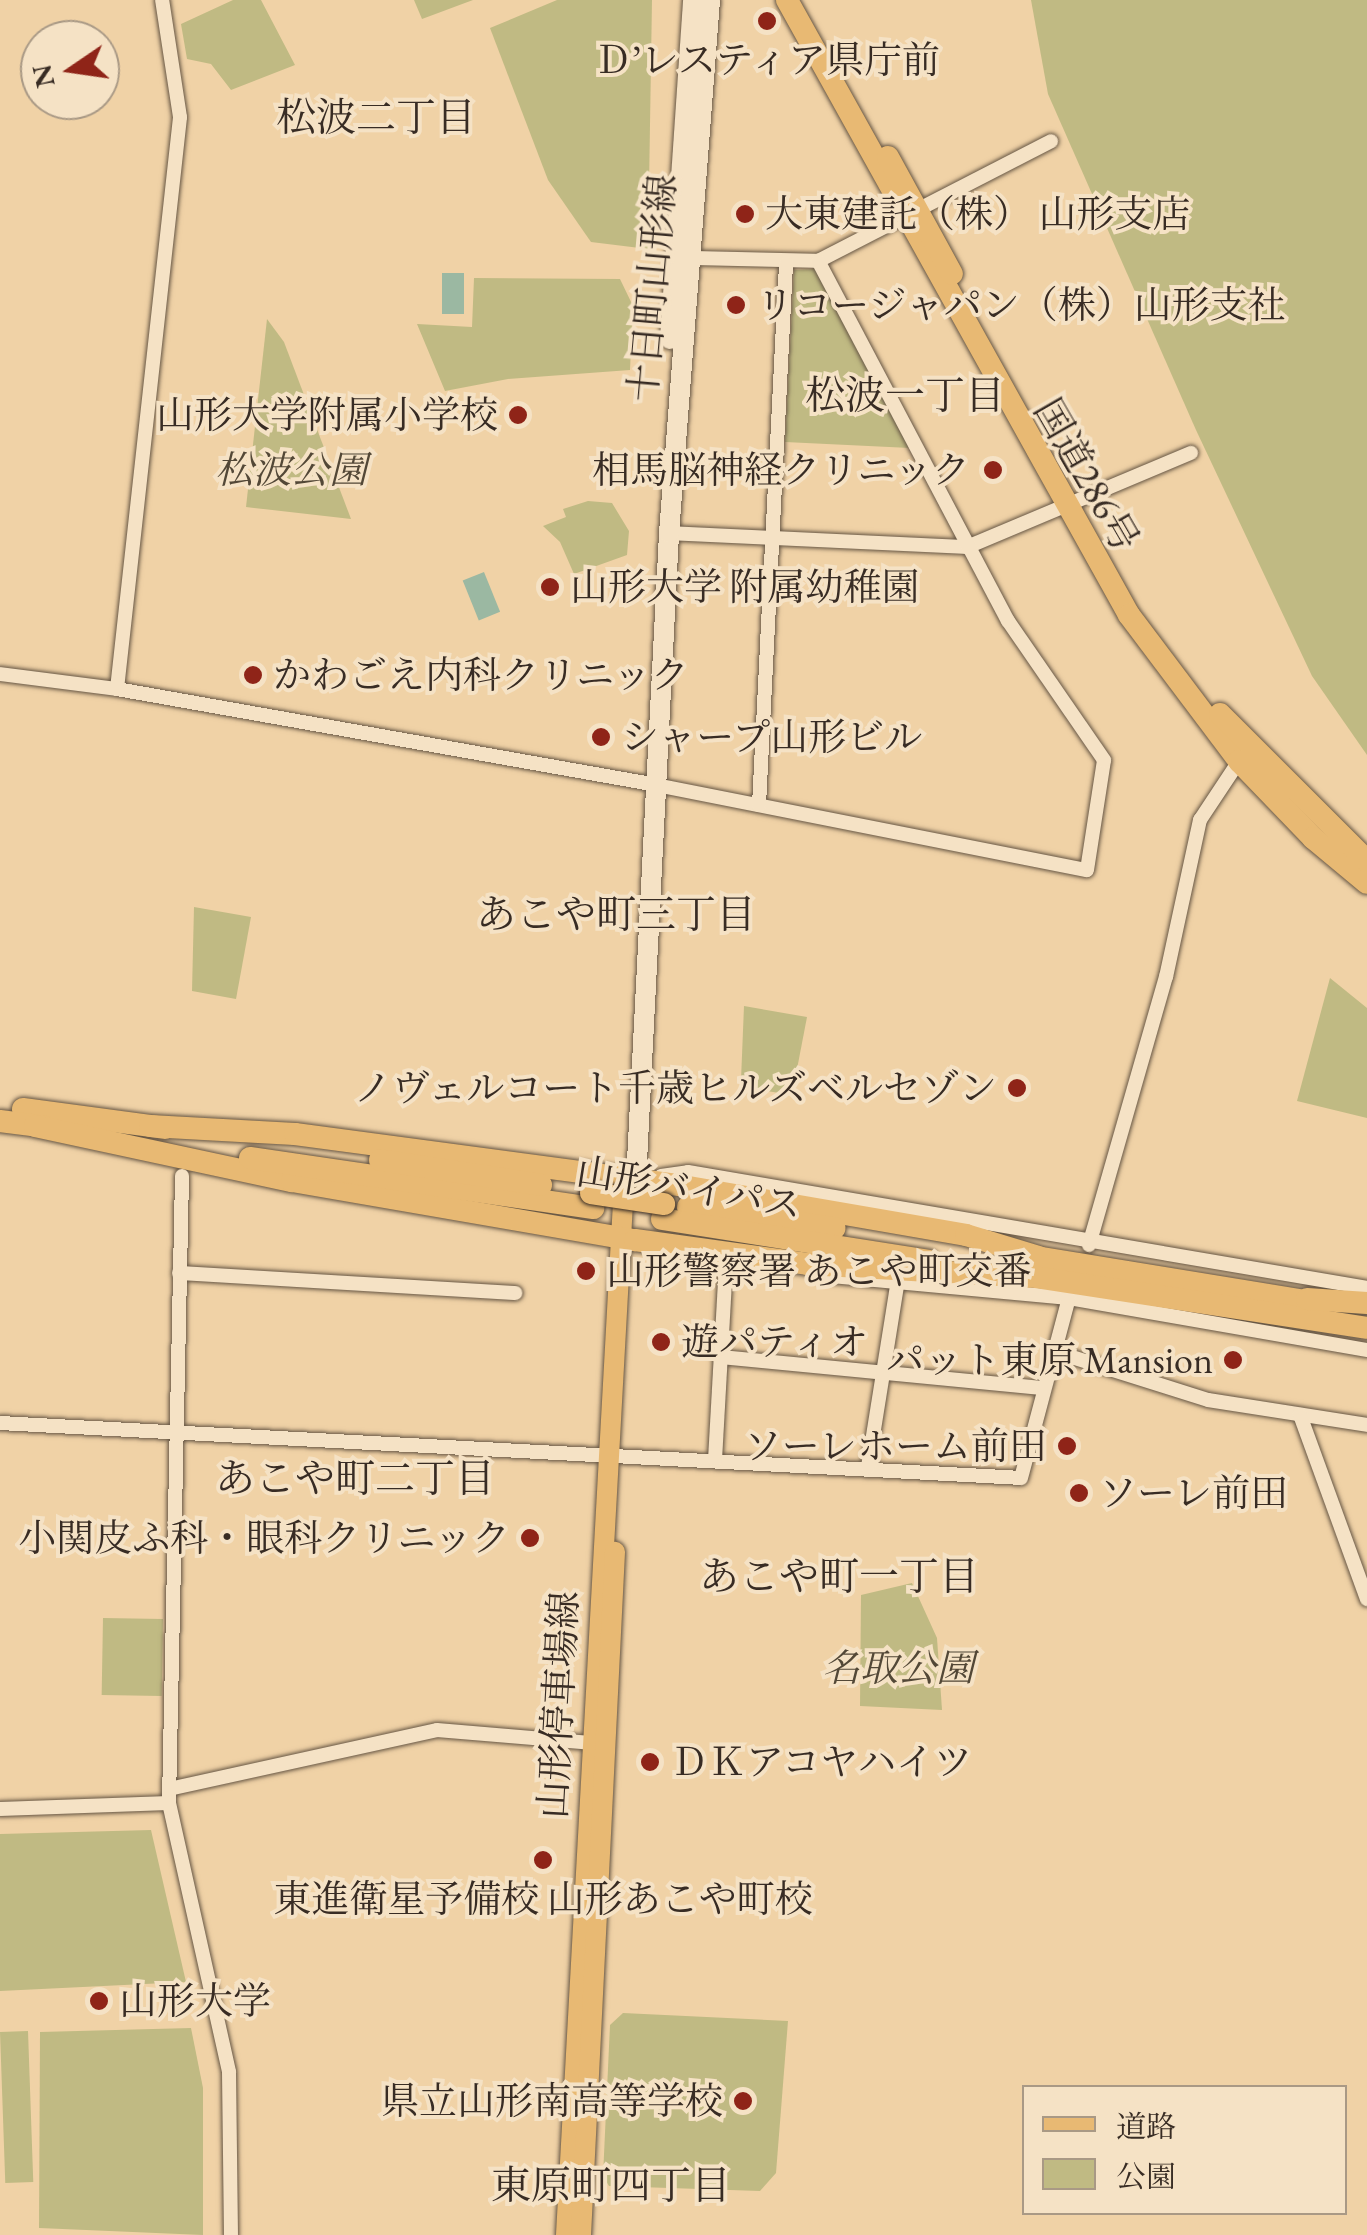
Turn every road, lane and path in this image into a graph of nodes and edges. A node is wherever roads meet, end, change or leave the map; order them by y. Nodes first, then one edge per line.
1 (162, 0) edge
2 (693, 0) edge
3 (710, 0) edge
4 (787, 0) edge
5 (803, 0) edge
6 (1051, 141) dead end
7 (909, 213) junction
8 (690, 258) junction
9 (818, 262) junction
10 (786, 264) junction
11 (1191, 453) dead end
12 (1070, 505) junction
13 (669, 533) junction
14 (769, 538) junction
15 (968, 547) junction
16 (0, 674) edge
17 (117, 688) junction
18 (1245, 754) junction
19 (650, 784) junction
20 (759, 805) junction
21 (1367, 861) edge
22 (1367, 882) edge
23 (0, 1106) edge
24 (0, 1121) edge
25 (34, 1126) junction
26 (150, 1126) junction
27 (182, 1176) dead end
28 (630, 1180) junction
29 (592, 1201) junction
30 (628, 1239) junction
31 (1090, 1246) junction
32 (726, 1262) junction
33 (1034, 1267) junction
34 (179, 1273) junction
35 (897, 1285) junction
36 (1367, 1288) edge
37 (516, 1293) dead end
38 (1069, 1298) junction
39 (1367, 1303) edge
40 (1296, 1306) junction
41 (1367, 1312) edge
42 (1367, 1332) edge
43 (1367, 1350) edge
44 (1056, 1352) junction
45 (720, 1357) junction
46 (882, 1372) junction
47 (1043, 1388) junction
48 (1300, 1415) junction
49 (0, 1423) edge
50 (1367, 1425) edge
51 (175, 1433) junction
52 (614, 1458) junction
53 (715, 1460) junction
54 (868, 1467) junction
55 (1367, 1599) edge
56 (597, 1743) junction
57 (169, 1796) junction
58 (0, 1809) edge
59 (231, 2235) edge
60 (566, 2235) edge
61 (582, 2235) edge

1 - 17 street
2 - 19 main road, 十日町山形線
3 - 8 main road, 十日町山形線
4 - 7 highway, 国道286号
5 - 7 highway, 国道286号
6 - 7 street
7 - 9 street
7 - 12 highway, 国道286号
8 - 10 street
8 - 13 main road, 十日町山形線
9 - 10 street
9 - 15 street
10 - 14 street
11 - 12 street
12 - 15 street
12 - 18 highway, 国道286号
13 - 14 street
13 - 19 main road, 十日町山形線
14 - 15 street
14 - 20 street
15 - 20 street
16 - 17 street
17 - 19 street
18 - 21 highway, 国道286号
18 - 22 highway, 国道286号
18 - 31 street
19 - 20 street
19 - 28 main road, 十日町山形線
23 - 26 highway, 山形バイパス
24 - 25 highway, 山形バイパス
25 - 29 highway, 山形バイパス
25 - 30 highway
26 - 28 highway
26 - 29 highway, 山形バイパス
27 - 34 street
28 - 30 main road, 山形停車場線
28 - 31 street
28 - 33 highway
29 - 33 highway, 山形バイパス
30 - 32 street
30 - 33 highway
30 - 52 main road, 山形停車場線
31 - 36 street
32 - 35 street
32 - 45 street
33 - 40 highway, 山形バイパス
34 - 37 street
34 - 51 street
35 - 38 street
35 - 46 street
38 - 43 street
38 - 44 street
39 - 40 highway
40 - 41 highway, 山形バイパス
40 - 42 highway, 山形バイパス
44 - 47 street
44 - 48 street
45 - 46 street
45 - 53 street
46 - 47 street
46 - 54 street
47 - 54 street
48 - 50 street
48 - 55 street
49 - 51 street
51 - 52 street
51 - 57 street
52 - 53 street
52 - 56 main road, 山形停車場線
53 - 54 street
56 - 57 street
56 - 60 main road, 山形停車場線
56 - 61 main road, 山形停車場線
57 - 58 street
57 - 59 street

